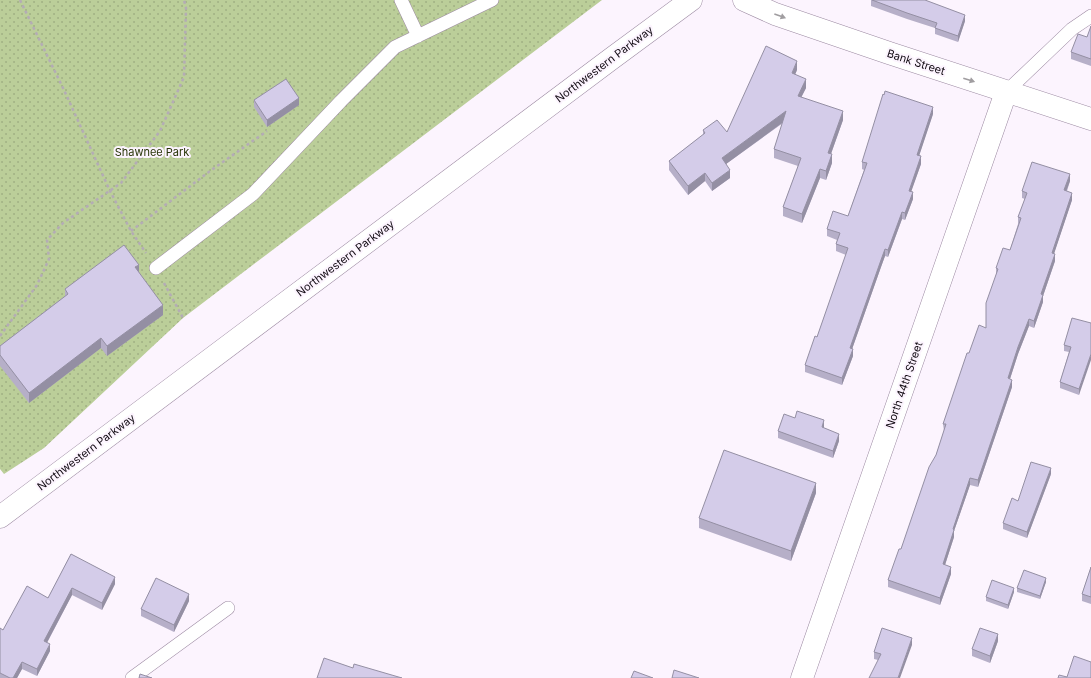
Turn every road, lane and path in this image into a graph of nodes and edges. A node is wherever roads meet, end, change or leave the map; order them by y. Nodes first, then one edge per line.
1 (20, 0) edge
2 (184, 0) edge
3 (401, 0) edge
4 (492, 0) edge
5 (691, 0) edge
6 (744, 0) edge
7 (1091, 16) edge
8 (418, 36) junction
9 (1006, 92) junction
10 (1091, 119) edge
11 (267, 131) edge
12 (110, 191) junction
13 (131, 230) junction
14 (156, 268) junction
15 (183, 318) dead end
16 (0, 336) edge
17 (0, 517) edge
18 (228, 608) dead end
19 (132, 678) edge
20 (802, 678) edge

1 - 12 path
2 - 12 path
3 - 8 lane
4 - 8 lane
5 - 17 street, Northwestern Parkway
6 -> 9 street, Bank Street
7 - 9 lane
8 - 14 lane
9 - 10 street, Bank Street
9 - 20 street, North 44th Street
11 - 13 path
12 - 13 path
12 - 16 path
13 - 14 path
14 - 15 path
18 - 19 lane

